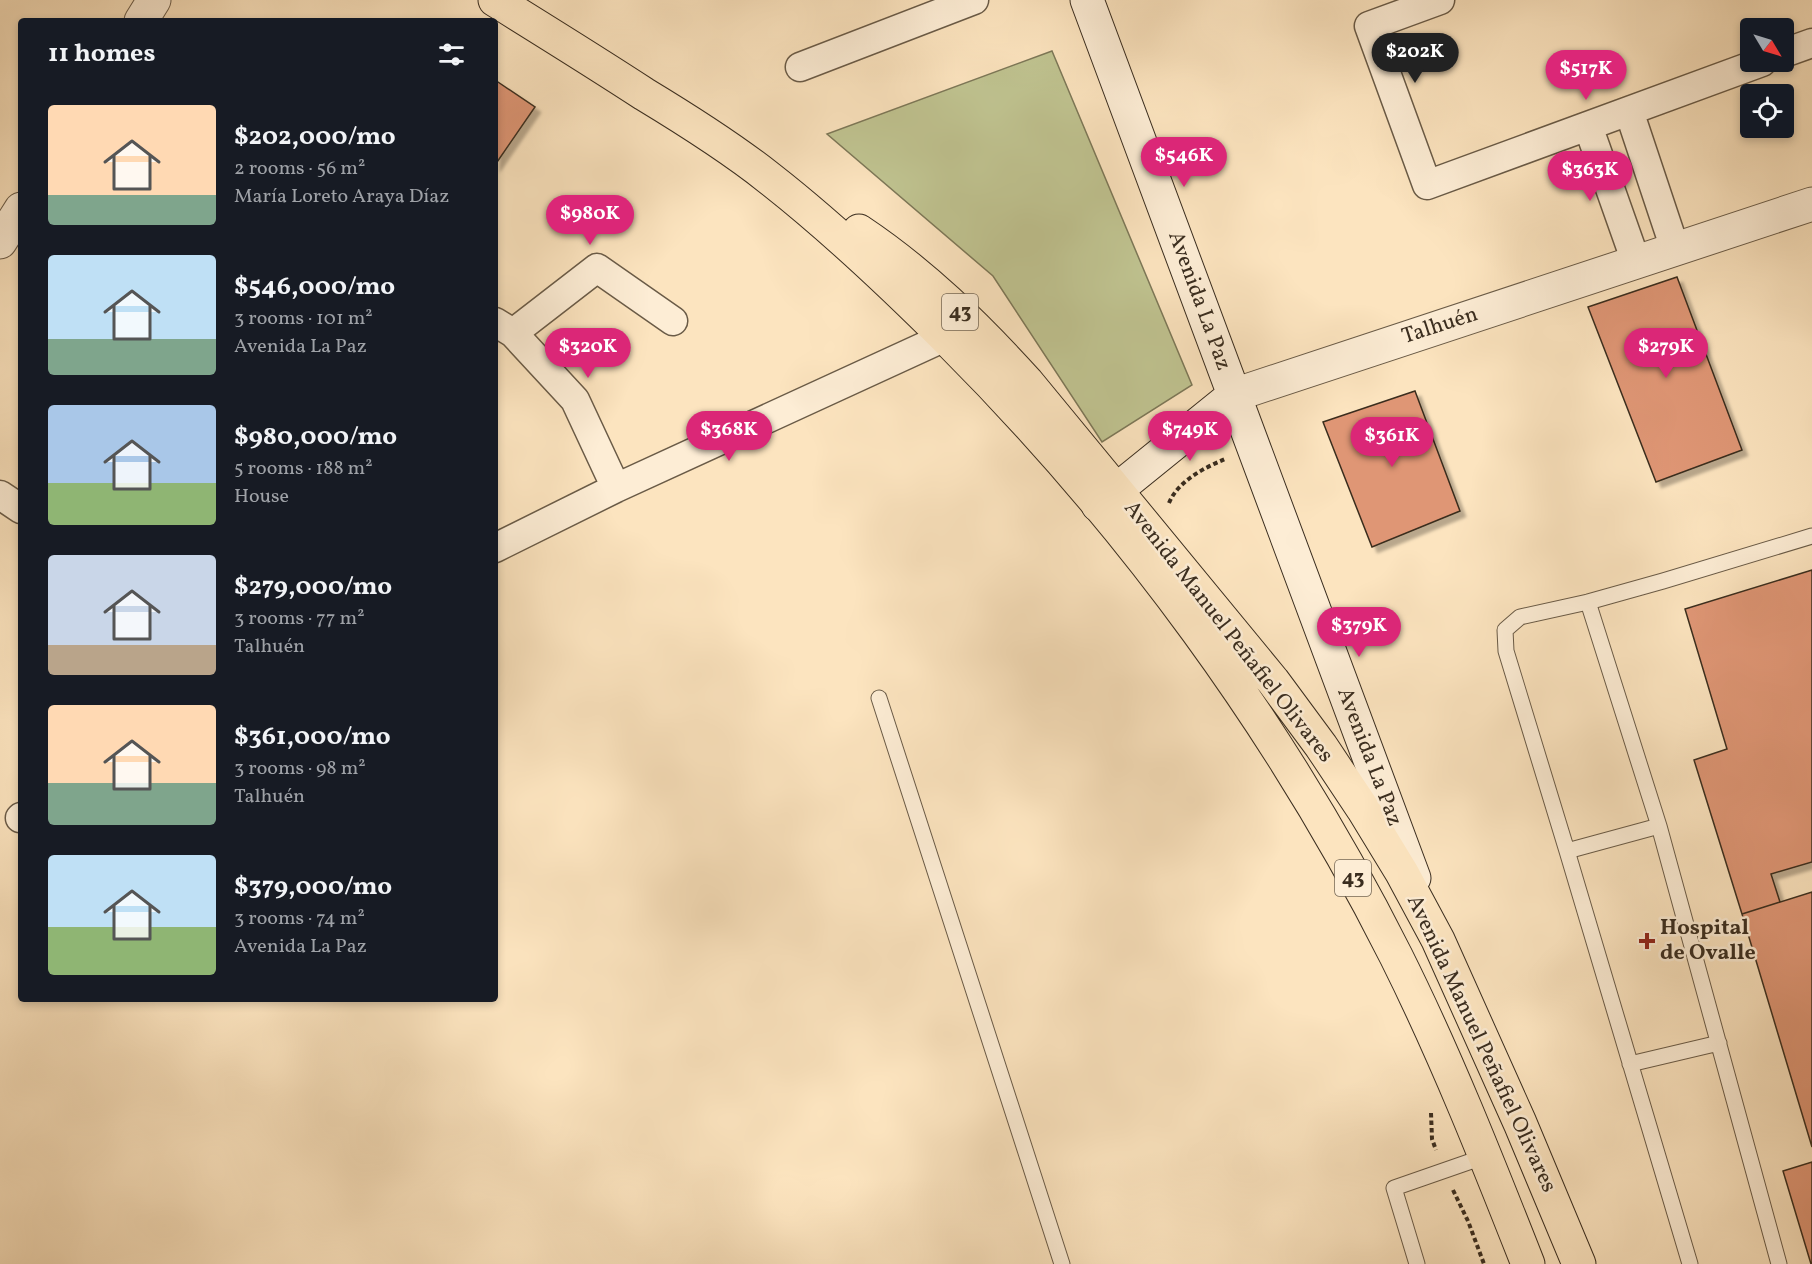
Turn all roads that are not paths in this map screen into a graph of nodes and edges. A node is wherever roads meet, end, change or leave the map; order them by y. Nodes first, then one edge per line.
1 (154, 0) edge
2 (495, 0) edge
3 (974, 0) edge
4 (1087, 0) edge
5 (1440, 0) edge
6 (143, 18) edge
7 (1812, 43) edge
8 (1794, 50) edge
9 (800, 67) dead end
10 (1740, 70) edge
11 (1629, 111) junction
12 (1588, 126) junction
13 (767, 176) junction
14 (1812, 204) edge
15 (18, 214) edge
16 (0, 242) edge
17 (1675, 249) junction
18 (1636, 262) junction
19 (673, 321) dead end
20 (504, 327) edge
21 (945, 337) junction
22 (1234, 395) junction
23 (616, 488) junction
24 (0, 495) edge
25 (1107, 497) junction
26 (18, 507) edge
27 (1812, 536) edge
28 (498, 547) edge
29 (1588, 602) junction
30 (879, 698) dead end
31 (1659, 826) junction
32 (1567, 851) junction
33 (1438, 940) junction
34 (1719, 1043) junction
35 (1630, 1064) junction
36 (1486, 1156) junction
37 (1062, 1264) edge
38 (1417, 1264) edge
39 (1528, 1264) edge
40 (1579, 1264) edge
41 (1690, 1264) edge
42 (1779, 1264) edge

1 - 6 main road
2 - 13 main road, Avenida Manuel Peñafiel Olivares / 43
3 - 9 street
4 - 22 main road, Avenida La Paz
5 - 12 street
7 - 8 street
10 - 11 street
11 - 12 street
11 - 17 street
12 - 18 street
13 - 21 main road, Avenida Manuel Peñafiel Olivares / 43
13 - 25 main road, Avenida Manuel Peñafiel Olivares / 43
14 - 17 main road, Talhuén
15 - 16 main road
17 - 18 main road, Talhuén
18 - 22 main road, Talhuén
19 - 20 street
20 - 23 street
21 - 23 street
21 - 25 main road, Avenida Manuel Peñafiel Olivares / 43
22 - 25 main road, Talhuén
22 - 33 main road, Avenida La Paz
23 - 28 street
24 - 26 street
25 - 33 main road, Avenida Manuel Peñafiel Olivares / 43
25 - 36 main road, Avenida Manuel Peñafiel Olivares / 43
27 - 29 lane
29 - 31 lane
29 - 32 lane
30 - 37 lane
31 - 32 lane
31 - 34 lane
32 - 35 lane
33 - 40 main road, Avenida Manuel Peñafiel Olivares / 43
34 - 35 lane
34 - 42 lane
35 - 41 lane
36 - 38 lane
36 - 39 main road, Avenida Manuel Peñafiel Olivares / 43

